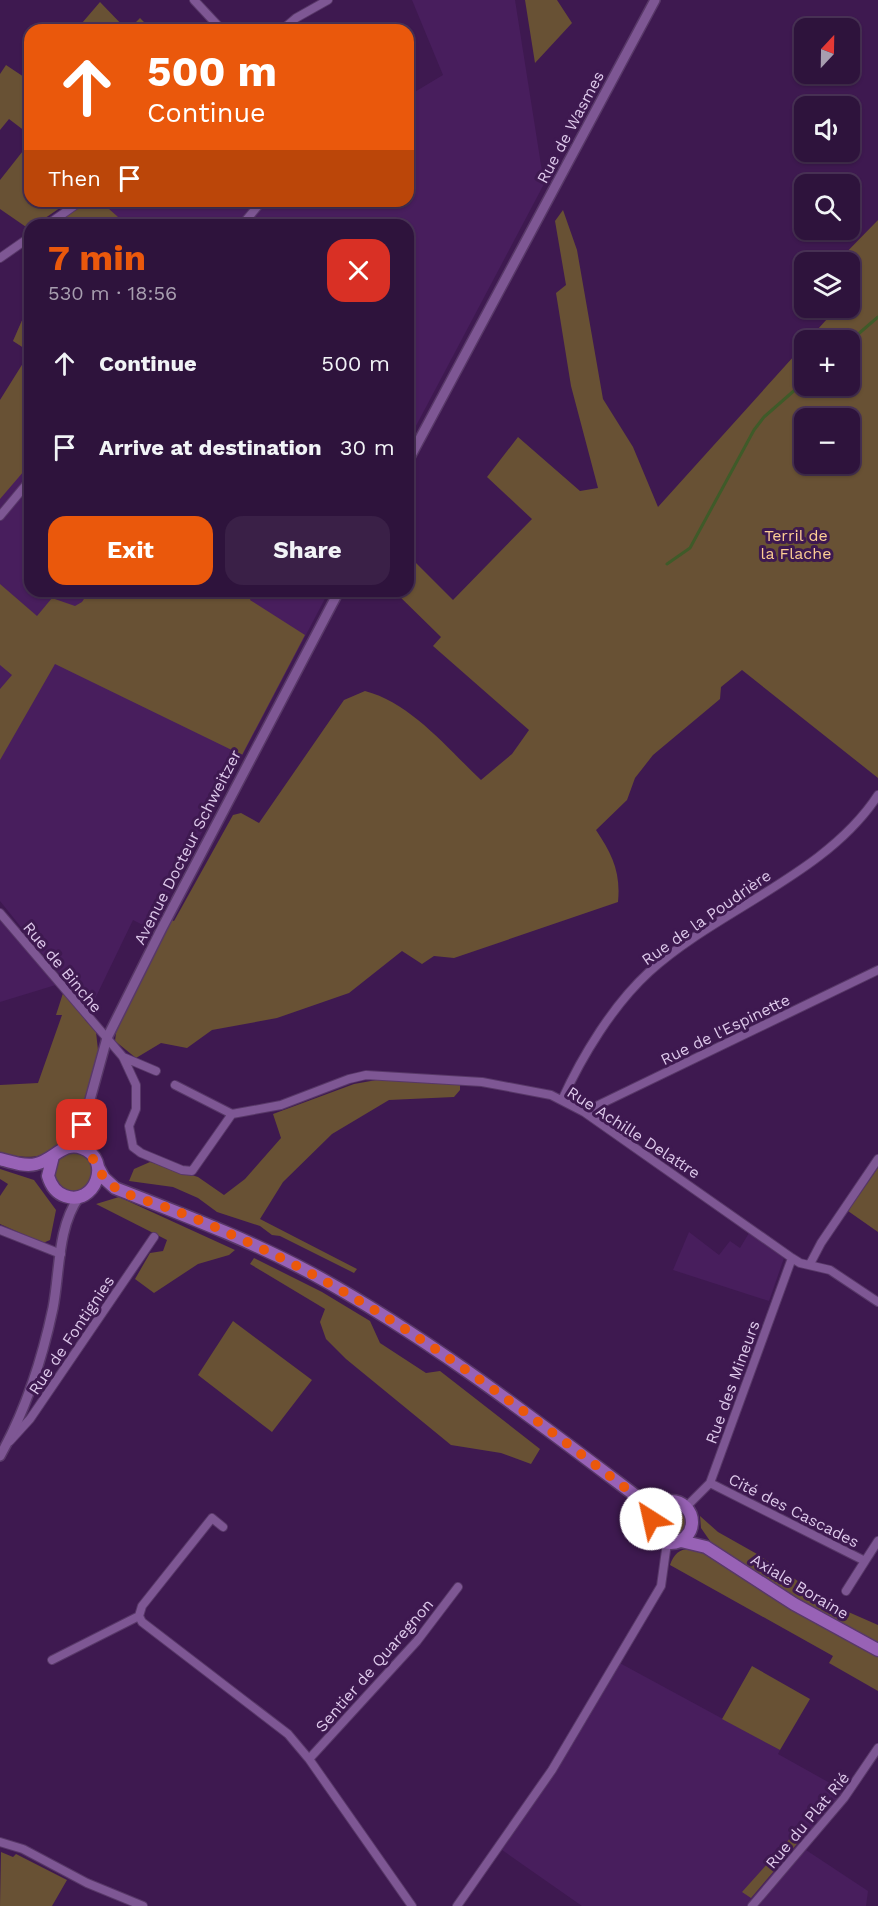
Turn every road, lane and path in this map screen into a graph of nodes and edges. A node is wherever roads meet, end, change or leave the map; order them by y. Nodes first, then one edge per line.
1 (194, 0) edge
2 (328, 0) edge
3 (655, 0) edge
4 (216, 24) edge
5 (289, 24) edge
6 (72, 207) edge
7 (257, 207) edge
8 (56, 219) edge
9 (247, 219) edge
10 (24, 241) edge
11 (0, 258) edge
12 (414, 450) edge
13 (24, 487) edge
14 (0, 516) edge
15 (336, 597) edge
16 (878, 795) edge
17 (0, 913) edge
18 (878, 970) edge
19 (107, 1038) junction
20 (123, 1057) junction
21 (156, 1071) dead end
22 (175, 1085) dead end
23 (562, 1100) junction
24 (584, 1112) junction
25 (232, 1114) junction
26 (82, 1125) junction
27 (57, 1153) junction
28 (0, 1159) edge
29 (878, 1159) edge
30 (96, 1162) junction
31 (21, 1164) junction
32 (53, 1187) junction
33 (115, 1188) junction
34 (93, 1189) junction
35 (79, 1197) junction
36 (67, 1215) junction
37 (0, 1230) edge
38 (154, 1237) dead end
39 (61, 1254) junction
40 (792, 1258) junction
41 (810, 1264) junction
42 (878, 1302) edge
43 (6, 1445) junction
44 (0, 1456) edge
45 (710, 1483) junction
46 (640, 1499) junction
47 (665, 1502) junction
48 (686, 1507) junction
49 (651, 1519) junction
50 (692, 1526) junction
51 (223, 1527) dead end
52 (878, 1541) edge
53 (681, 1542) junction
54 (667, 1543) junction
55 (706, 1547) junction
56 (865, 1561) junction
57 (458, 1587) dead end
58 (846, 1591) dead end
59 (141, 1619) junction
60 (878, 1650) edge
61 (52, 1660) dead end
62 (878, 1748) edge
63 (309, 1759) junction
64 (0, 1842) edge
65 (143, 1906) edge
66 (412, 1906) edge
67 (457, 1906) edge
68 (752, 1906) edge

1 - 4 street
2 - 5 street
3 - 12 street, Rue de Wasmes
6 - 8 street
7 - 9 street
10 - 11 street
13 - 14 street
15 - 19 street, Avenue Docteur Schweitzer
16 - 23 street, Rue de la Poudrière
17 - 19 street, Rue de Binche
18 - 24 street, Rue de l'Espinette
19 - 20 street
19 - 26 street, Avenue Docteur Schweitzer
20 - 21 street
20 - 25 street
22 - 25 street
23 - 24 street, Rue Achille Delattre
23 - 25 street, Rue Achille Delattre
24 - 40 street, Rue Achille Delattre
26 - 27 street
26 - 30 street
27 - 30 main road
27 - 31 main road
27 - 32 main road
28 - 31 main road
29 - 41 street
30 - 33 main road
30 - 34 main road
31 - 32 main road
32 - 35 main road
32 - 36 street
33 - 34 main road
33 - 46 main road
34 - 35 main road
35 - 36 street
36 - 39 street
37 - 39 street
38 - 43 street, Rue de Fontignies
39 - 43 street
40 - 41 street, Rue Achille Delattre
40 - 45 street, Rue des Mineurs
41 - 42 street, Rue Achille Delattre
43 - 44 street
45 - 48 street, Rue des Mineurs
45 - 56 street, Cité des Cascades
46 - 47 main road
46 - 49 main road
47 - 48 main road
47 - 49 main road
48 - 50 main road
49 - 54 main road
50 - 53 main road
50 - 55 main road
51 - 59 street
52 - 56 street, Cité des Cascades
53 - 54 main road
53 - 55 main road
54 - 67 street
55 - 60 main road, Axiale Boraine
56 - 58 street, Cité des Cascades
57 - 63 street, Sentier de Quaregnon
59 - 61 street
59 - 63 street, Sentier de Quaregnon
62 - 68 street, Rue du Plat Rié
63 - 66 street, Sentier de Quaregnon
64 - 65 street

